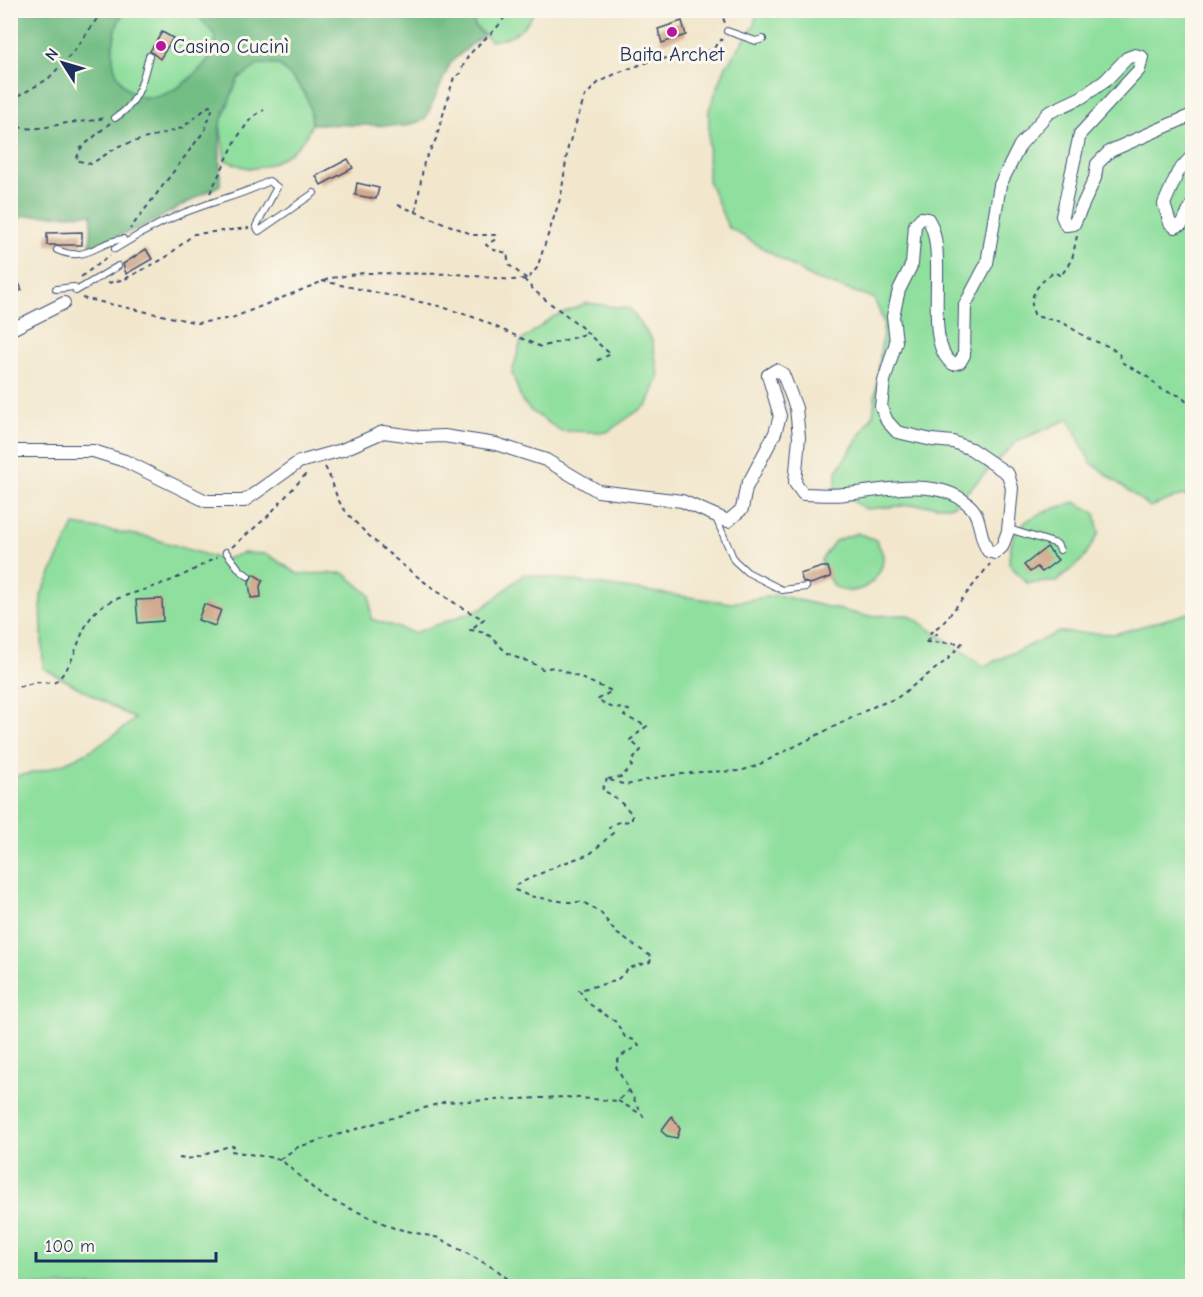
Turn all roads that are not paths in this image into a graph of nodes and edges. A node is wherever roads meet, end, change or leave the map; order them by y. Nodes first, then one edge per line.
1 (727, 31) dead end
2 (763, 39) dead end
3 (149, 57) dead end
4 (1192, 115) edge
5 (115, 118) road end
6 (1192, 156) edge
7 (314, 193) dead end
8 (1192, 205) edge
9 (123, 239) road end
10 (115, 249) road end
11 (57, 250) dead end
12 (118, 266) dead end
13 (56, 289) dead end
14 (64, 303) dead end
15 (10, 330) edge
16 (10, 451) edge
17 (716, 518) junction
18 (1008, 528) junction
19 (1060, 550) dead end
20 (226, 552) road end
21 (249, 576) dead end
22 (806, 587) dead end

1 - 2 lane
3 - 5 lane
4 - 18 street
6 - 8 street
7 - 10 lane
9 - 11 lane
12 - 13 lane
14 - 15 street
16 - 17 street
17 - 18 street
17 - 22 lane
18 - 19 lane
20 - 21 lane

